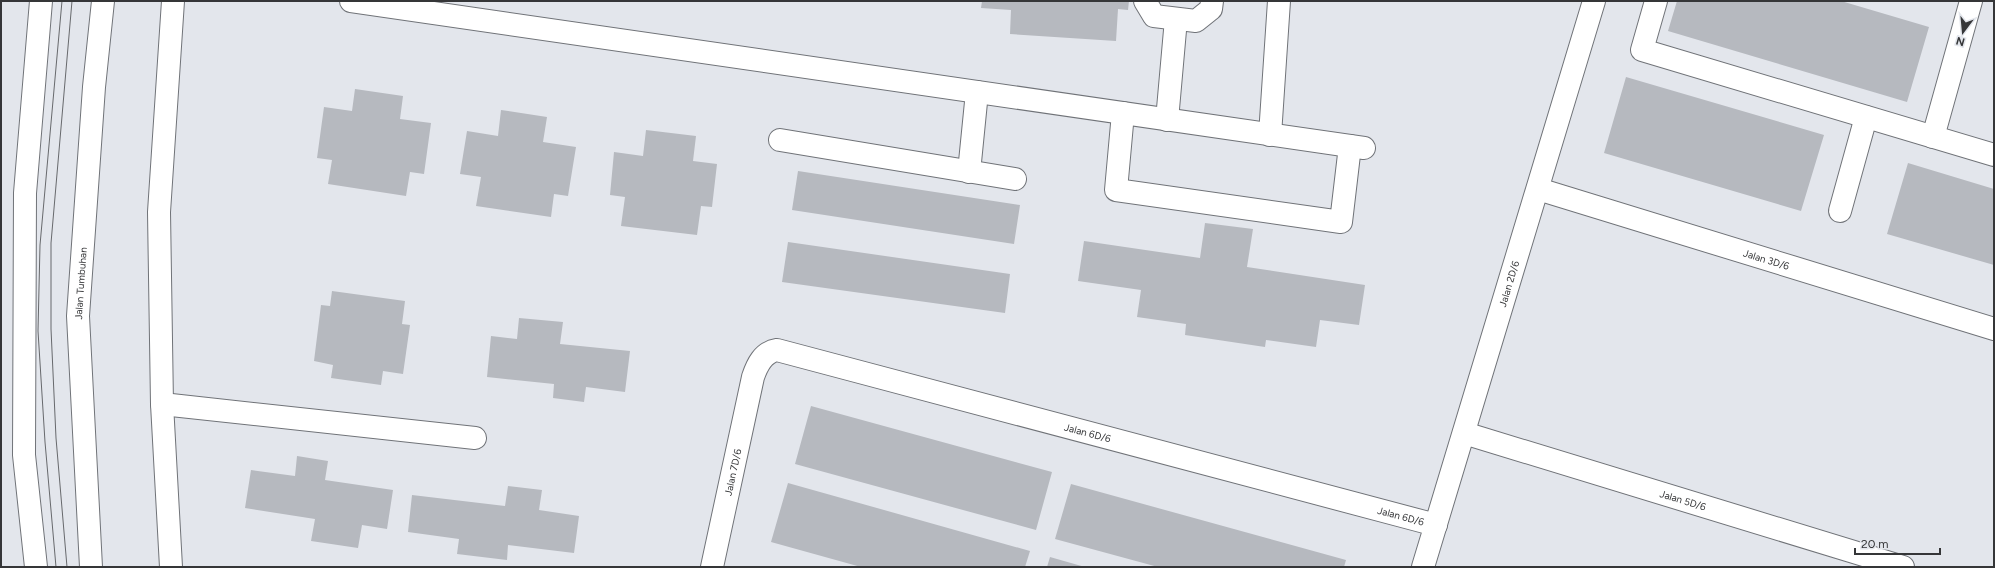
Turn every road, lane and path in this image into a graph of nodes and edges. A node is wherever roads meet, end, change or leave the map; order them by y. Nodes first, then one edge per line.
1 (41, 1) edge
2 (103, 1) edge
3 (173, 1) edge
4 (351, 1) edge
5 (1145, 1) edge
6 (1212, 1) edge
7 (1279, 1) edge
8 (1594, 1) edge
9 (1656, 1) edge
10 (1971, 1) edge
11 (1176, 19) junction
12 (977, 92) junction
13 (1123, 113) junction
14 (1866, 117) junction
15 (1168, 120) junction
16 (1270, 135) junction
17 (1933, 137) junction
18 (780, 140) dead end
19 (1994, 155) edge
20 (969, 172) junction
21 (1015, 179) dead end
22 (1538, 189) junction
23 (1840, 211) dead end
24 (1994, 329) edge
25 (753, 377) joint
26 (162, 404) junction
27 (1464, 433) junction
28 (475, 438) dead end
29 (1436, 525) junction
30 (36, 567) edge
31 (91, 567) edge
32 (171, 567) edge
33 (712, 567) edge
34 (1423, 567) edge
35 (1903, 567) edge

1 - 30 street
2 - 31 street, Jalan Tumbuhan
3 - 26 street
4 - 12 street
5 - 11 street
6 - 11 street
7 - 16 street
8 - 22 street, Jalan 2D/6
9 - 14 street
10 - 17 street
11 - 15 street
12 - 13 street
12 - 20 street
13 - 15 street
13 - 16 street
14 - 17 street
14 - 23 street
15 - 16 street
17 - 19 street
18 - 20 street
20 - 21 street
22 - 24 street, Jalan 3D/6
22 - 27 street, Jalan 2D/6
25 - 29 street, Jalan 6D/6
25 - 33 street, Jalan 7D/6
26 - 28 street
26 - 32 street
27 - 29 street, Jalan 2D/6
27 - 35 street, Jalan 5D/6
29 - 34 street, Jalan 2D/6

